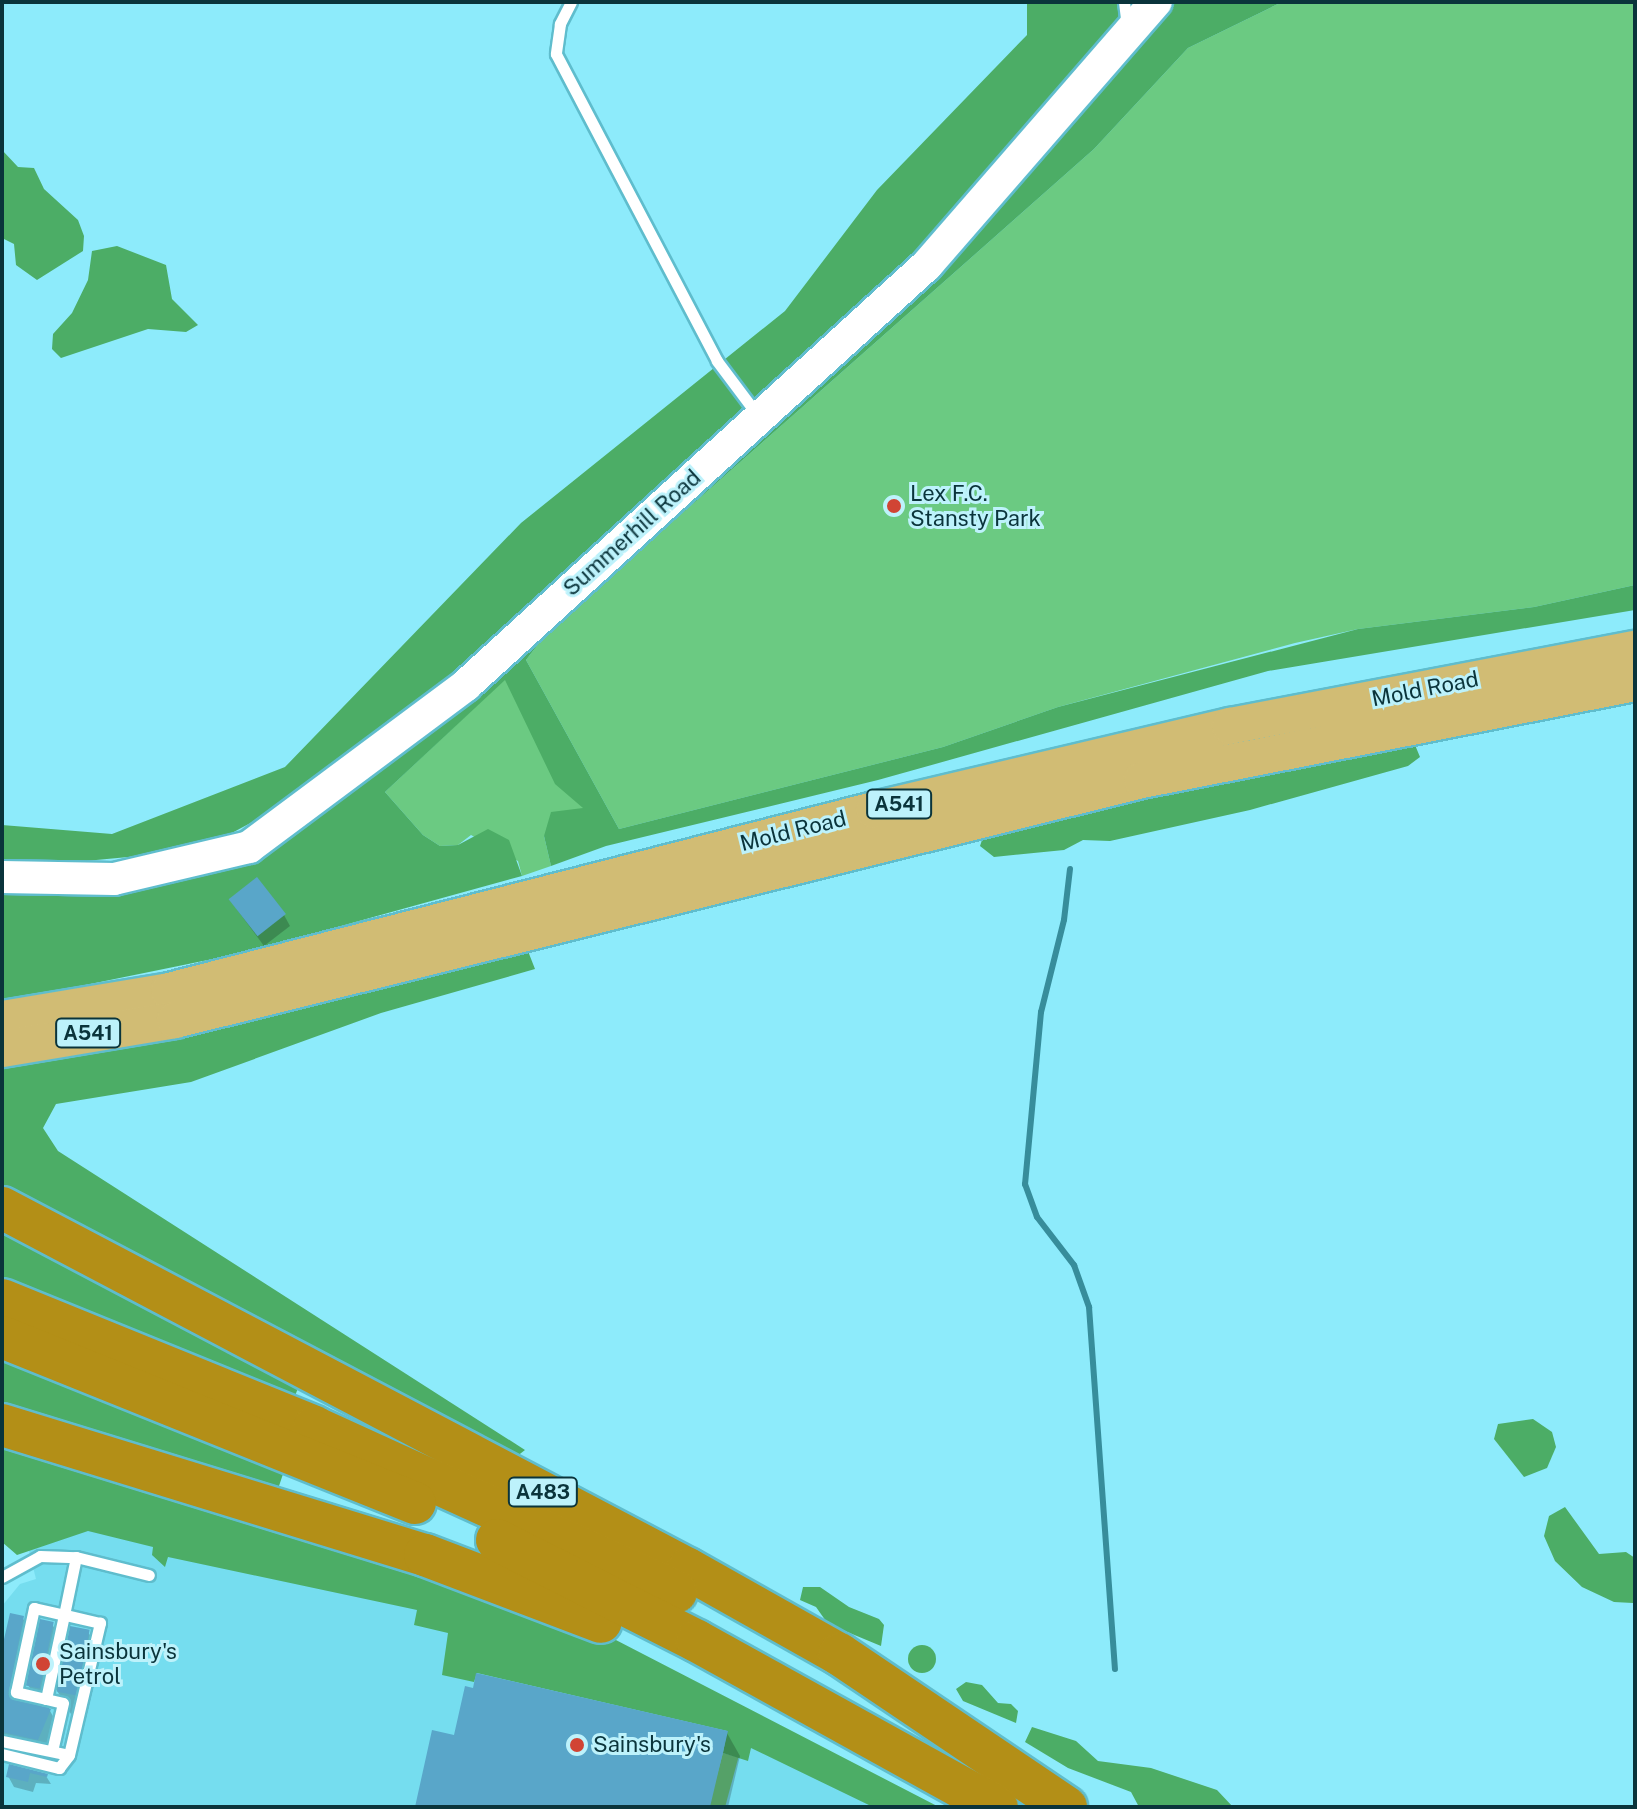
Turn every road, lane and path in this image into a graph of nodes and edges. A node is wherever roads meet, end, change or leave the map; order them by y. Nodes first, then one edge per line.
1 (571, 2) edge
2 (1124, 2) edge
3 (1156, 2) edge
4 (1129, 34) junction
5 (759, 418) junction
6 (1635, 649) edge
7 (1635, 683) edge
8 (2, 877) edge
9 (664, 881) junction
10 (2, 1019) edge
11 (2, 1049) edge
12 (2, 1208) edge
13 (2, 1300) edge
14 (2, 1337) edge
15 (2, 1425) edge
16 (76, 1557) junction
17 (149, 1575) dead end
18 (2, 1577) edge
19 (64, 1615) junction
20 (46, 1699) junction
21 (2, 1741) edge
22 (52, 1751) junction
23 (2, 1754) edge
24 (69, 1755) junction
25 (970, 1807) edge
26 (997, 1807) edge
27 (1056, 1807) edge
28 (1066, 1807) edge

1 - 5 lane
2 - 4 lane
3 - 4 street, Summerhill Road
4 - 5 street, Summerhill Road
5 - 8 street, Summerhill Road
6 - 9 main road, Mold Road / A541
7 - 9 main road, Mold Road / A541
9 - 10 main road, Mold Road / A541
9 - 11 main road, Mold Road / A541
12 - 28 highway, A483
13 - 27 highway, A483
14 - 26 highway
15 - 25 highway
16 - 17 lane
16 - 18 lane
16 - 19 lane
19 - 20 lane
19 - 20 lane
19 - 24 lane
20 - 22 lane
21 - 22 lane
22 - 24 lane
23 - 24 lane

